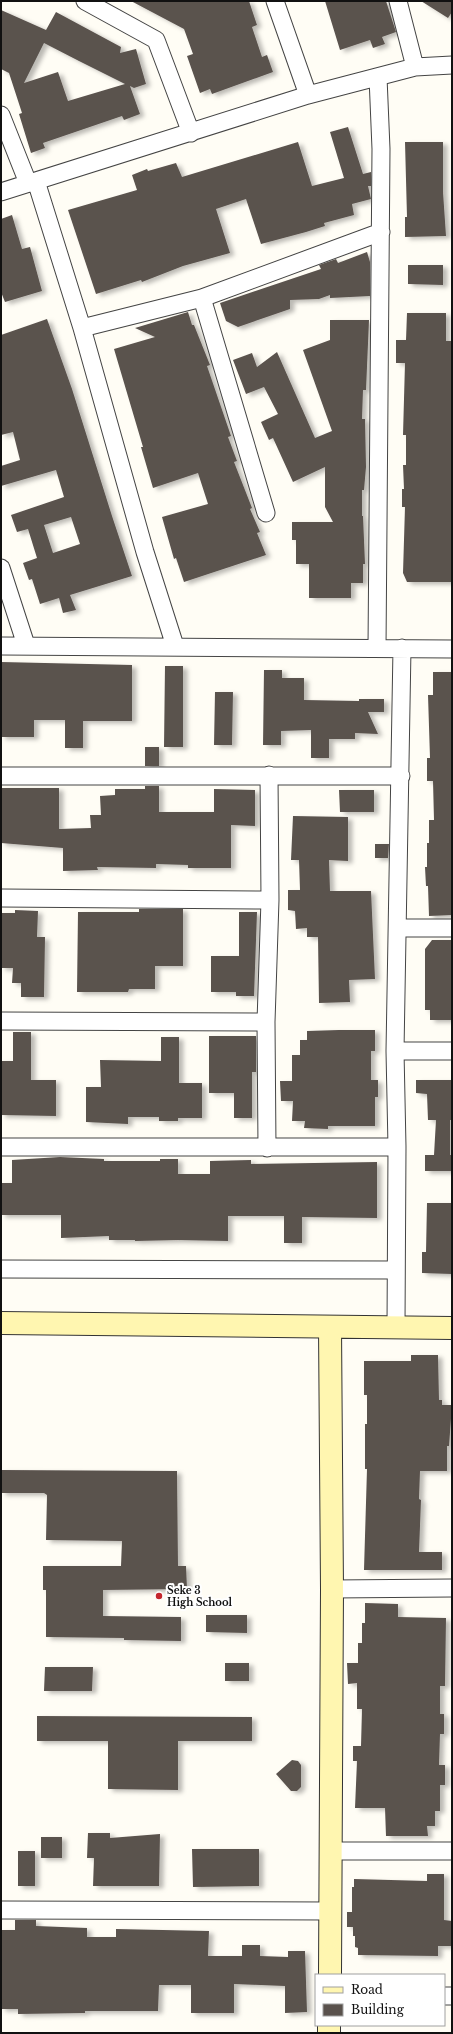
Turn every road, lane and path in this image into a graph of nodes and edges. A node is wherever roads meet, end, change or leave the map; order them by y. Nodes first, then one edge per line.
1 (85, 1) edge
2 (275, 1) edge
3 (398, 1) edge
4 (452, 65) edge
5 (415, 67) junction
6 (378, 77) junction
7 (308, 95) junction
8 (1, 115) edge
9 (191, 133) junction
10 (32, 182) junction
11 (1, 192) edge
12 (381, 232) junction
13 (202, 298) junction
14 (82, 328) junction
15 (266, 513) dead end
16 (1, 568) edge
17 (26, 645) junction
18 (1, 646) edge
19 (175, 646) junction
20 (377, 648) junction
21 (402, 648) junction
22 (452, 649) edge
23 (270, 775) junction
24 (1, 776) edge
25 (400, 776) junction
26 (1, 898) edge
27 (270, 900) junction
28 (398, 928) junction
29 (452, 928) edge
30 (1, 1021) edge
31 (266, 1022) junction
32 (395, 1051) junction
33 (452, 1051) edge
34 (1, 1147) edge
35 (397, 1147) junction
36 (267, 1148) junction
37 (1, 1269) edge
38 (396, 1270) junction
39 (1, 1323) edge
40 (396, 1326) junction
41 (330, 1327) junction
42 (452, 1328) edge
43 (452, 1588) edge
44 (332, 1589) junction
45 (330, 1851) junction
46 (452, 1851) edge
47 (1, 1910) edge
48 (330, 1911) junction
49 (330, 1974) edge

1 - 9 street
2 - 7 street
3 - 5 street
4 - 5 street
5 - 6 street
6 - 7 street
6 - 12 street
7 - 9 street
8 - 10 street
9 - 10 street
10 - 11 street
10 - 14 street
12 - 13 street
12 - 20 street
13 - 14 street
13 - 15 street
14 - 19 street
16 - 17 street
17 - 18 street
17 - 19 street
19 - 20 street
20 - 21 street
21 - 22 street
21 - 25 street
23 - 24 street
23 - 25 street
23 - 27 street
25 - 28 street
26 - 27 street
27 - 31 street
28 - 29 street
28 - 32 street
30 - 31 street
31 - 36 street
32 - 33 street
32 - 35 street
34 - 36 street
35 - 36 street
35 - 38 street
37 - 38 street
38 - 40 street
39 - 41 street
40 - 41 street
40 - 42 street
41 - 44 street
43 - 44 street
44 - 45 street
45 - 46 street
45 - 48 street
47 - 48 street
48 - 49 street

